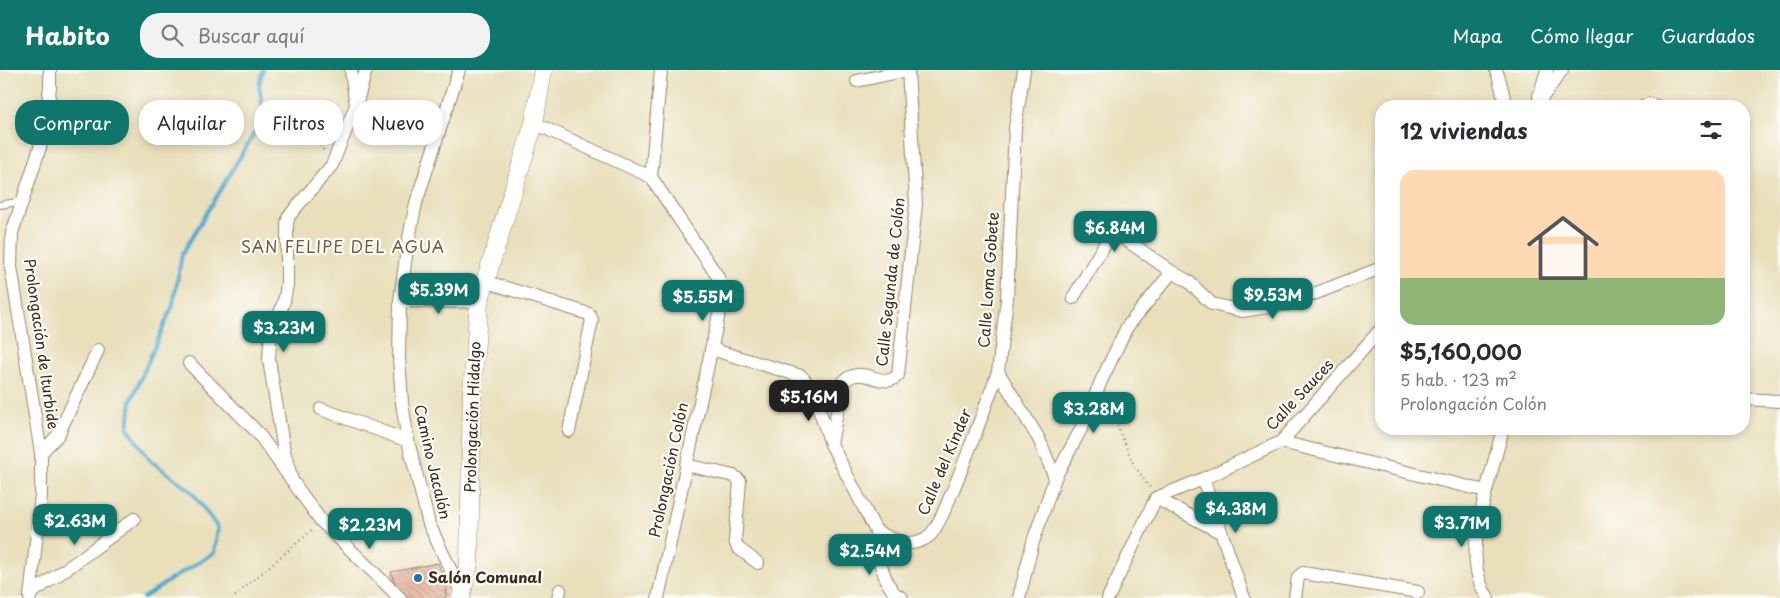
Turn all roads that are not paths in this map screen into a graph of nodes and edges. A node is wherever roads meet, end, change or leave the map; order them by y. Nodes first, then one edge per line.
1 (50, 70) edge
2 (351, 70) edge
3 (366, 70) edge
4 (459, 70) edge
5 (544, 70) edge
6 (661, 70) edge
7 (908, 70) edge
8 (1024, 70) edge
9 (1496, 70) edge
10 (1547, 70) edge
11 (1562, 70) edge
12 (857, 81) dead end
13 (355, 100) edge
14 (357, 100) edge
15 (1504, 100) edge
16 (1538, 100) edge
17 (1540, 100) edge
18 (353, 112) edge
19 (534, 122) junction
20 (651, 177) junction
21 (22, 201) junction
22 (0, 205) edge
23 (1375, 270) edge
24 (1172, 272) junction
25 (484, 281) junction
26 (1073, 298) dead end
27 (400, 301) junction
28 (479, 302) junction
29 (1375, 336) edge
30 (711, 348) junction
31 (98, 350) dead end
32 (189, 363) dead end
33 (998, 372) junction
34 (1750, 399) edge
35 (1780, 401) edge
36 (321, 409) dead end
37 (569, 431) dead end
38 (1501, 435) edge
39 (408, 441) junction
40 (1281, 442) junction
41 (831, 444) junction
42 (41, 453) junction
43 (686, 465) junction
44 (1055, 478) junction
45 (1203, 479) junction
46 (292, 480) junction
47 (1486, 491) junction
48 (1156, 498) junction
49 (134, 519) dead end
50 (876, 531) junction
51 (1220, 532) junction
52 (758, 563) dead end
53 (1418, 592) dead end
54 (461, 595) edge
55 (30, 596) edge
56 (400, 598) edge
57 (658, 598) edge
58 (902, 598) edge
59 (1019, 598) edge
60 (1108, 598) edge
61 (1244, 598) edge
62 (1295, 598) edge
63 (1488, 598) edge

1 - 21 street, Prolongación de Iturbide
2 - 13 street
3 - 14 street
4 - 27 street, Camino Jacalón
5 - 19 street, Prolongación Hidalgo
6 - 20 street
7 - 12 street
7 - 41 street, Calle Segunda de Colón
8 - 33 street, Calle Loma Gobete
9 - 15 street
10 - 16 street
11 - 17 street
18 - 46 street
19 - 20 street
19 - 25 street, Prolongación Hidalgo
20 - 30 street, Prolongación Colón
21 - 22 lane
21 - 42 street, Prolongación de Iturbide
23 - 24 street
24 - 26 street
24 - 44 street
25 - 28 street, Prolongación Hidalgo
25 - 37 street
27 - 28 street
27 - 39 street, Camino Jacalón
28 - 54 street, Prolongación Hidalgo
29 - 40 street, Calle Sauces
30 - 41 street
30 - 43 street, Prolongación Colón
31 - 42 street
32 - 46 street
33 - 44 street
33 - 50 street, Calle del Kinder
34 - 35 street
36 - 39 street
38 - 47 street
39 - 54 street, Camino Jacalón
40 - 45 street, Calle Sauces
40 - 47 street
41 - 50 street
42 - 55 street, Prolongación de Iturbide
43 - 52 street
43 - 57 street, Prolongación Colón
44 - 59 street
45 - 48 street, Calle Sauces
45 - 51 street
46 - 56 street
47 - 63 street
48 - 51 street
48 - 60 street
49 - 55 street
50 - 58 street
51 - 61 street
53 - 62 street

